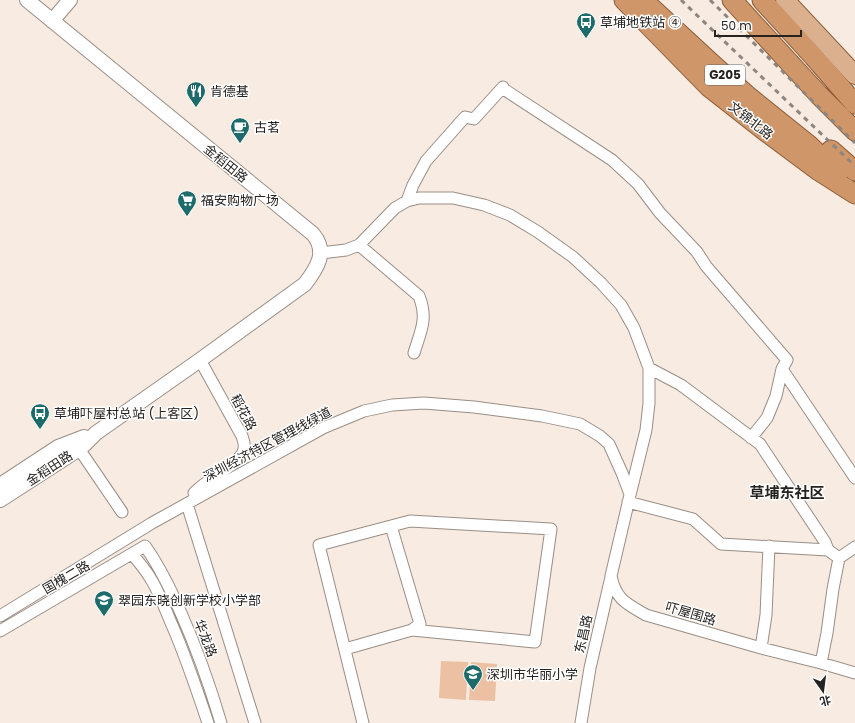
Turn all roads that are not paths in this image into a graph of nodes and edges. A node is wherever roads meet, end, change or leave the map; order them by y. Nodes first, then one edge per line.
1 (27, 0) edge
2 (70, 0) edge
3 (624, 0) edge
4 (643, 0) edge
5 (733, 0) edge
6 (762, 0) edge
7 (785, 0) edge
8 (52, 21) junction
9 (682, 37) junction
10 (855, 75) edge
11 (855, 104) edge
12 (855, 114) edge
13 (855, 131) edge
14 (855, 171) edge
15 (855, 188) edge
16 (855, 194) edge
17 (407, 201) junction
18 (359, 245) junction
19 (321, 253) junction
20 (414, 353) dead end
21 (200, 360) junction
22 (649, 368) junction
23 (782, 369) junction
24 (752, 438) junction
25 (76, 445) junction
26 (855, 478) edge
27 (0, 485) edge
28 (629, 498) junction
29 (0, 500) edge
30 (187, 504) junction
31 (122, 512) dead end
32 (391, 526) junction
33 (145, 546) joint
34 (769, 546) junction
35 (855, 547) edge
36 (828, 550) junction
37 (132, 554) junction
38 (839, 558) junction
39 (611, 576) junction
40 (0, 616) edge
41 (412, 630) junction
42 (0, 631) edge
43 (761, 648) junction
44 (345, 649) junction
45 (821, 663) junction
46 (855, 673) edge
47 (208, 723) edge
48 (221, 723) edge
49 (255, 723) edge
50 (363, 723) edge
51 (581, 723) edge

1 - 8 street, 金稻田路
2 - 8 street
3 - 16 highway, 文锦北路
4 - 9 highway, 文锦北路 / G205
5 - 12 highway
5 - 13 highway
6 - 11 highway
7 - 10 main road
8 - 19 street, 金稻田路
9 - 14 highway
9 - 15 highway, 文锦北路 / G205
17 - 18 street
17 - 22 street
17 - 23 street
18 - 19 street
18 - 20 street
19 - 21 street, 金稻田路
21 - 25 street, 金稻田路
21 - 30 street, 稻花路
22 - 24 street
22 - 28 street
23 - 24 street
23 - 26 street
24 - 36 street
25 - 27 street, 金稻田路
25 - 29 street, 金稻田路
25 - 31 street
28 - 30 street, 深圳经济特区管理线绿道
28 - 34 street
28 - 39 street
30 - 40 street, 深圳经济特区管理线绿道
30 - 49 street
32 - 41 street
32 - 41 street
32 - 44 street
33 - 37 street, 国槐二路
33 - 48 street, 华龙路
34 - 36 street
34 - 43 street
35 - 38 street
36 - 38 street
37 - 42 street, 国槐二路
37 - 47 street, 华龙路
38 - 45 street
39 - 43 street, 吓屋围路
39 - 51 street, 东昌路
41 - 44 street
43 - 45 street, 吓屋围路
44 - 50 street
45 - 46 street, 吓屋围路

